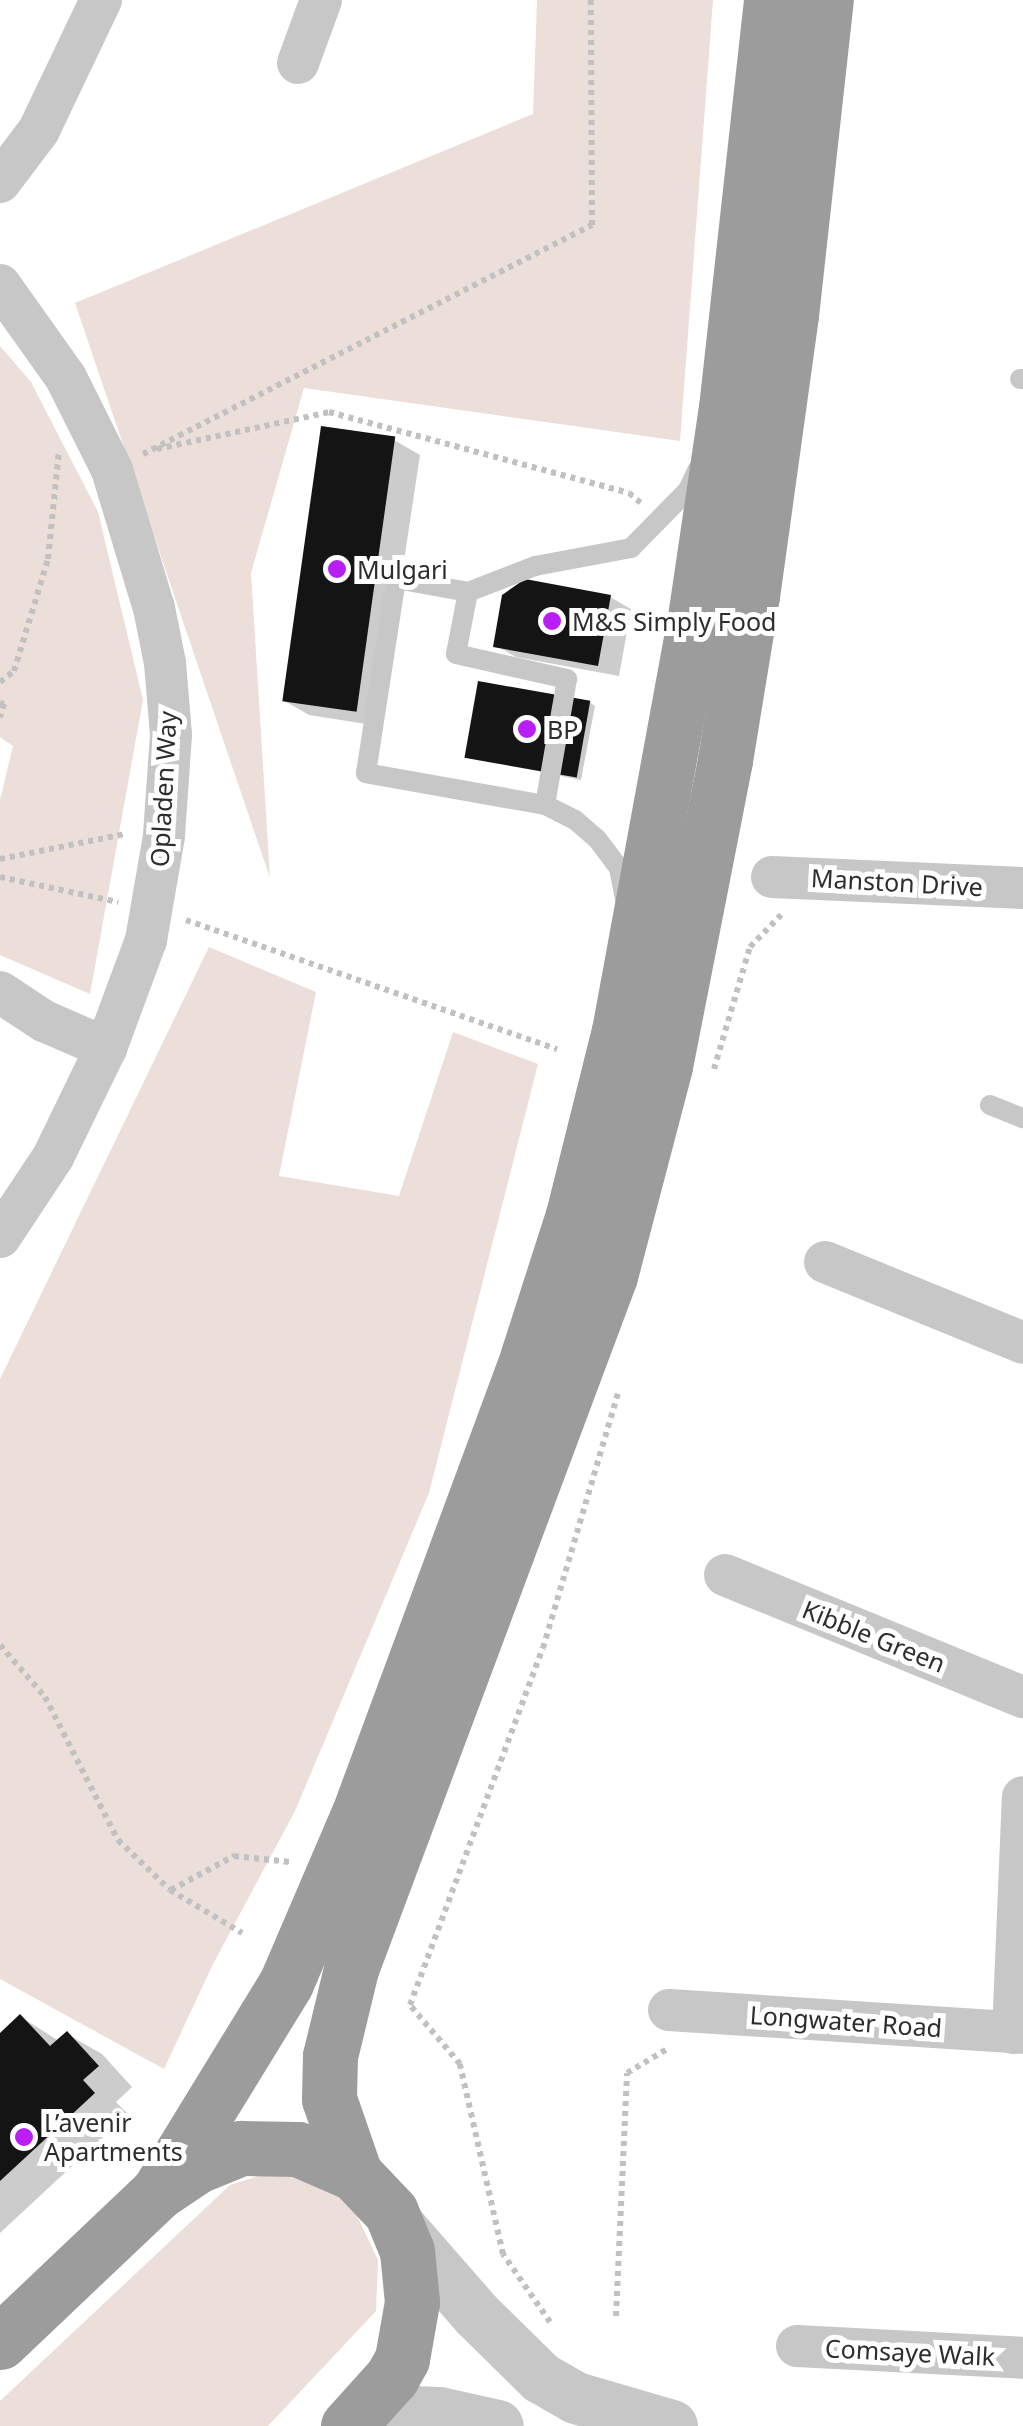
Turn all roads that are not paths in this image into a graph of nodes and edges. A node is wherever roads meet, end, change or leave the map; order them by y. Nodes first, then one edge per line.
1 (101, 0) edge
2 (321, 0) edge
3 (771, 0) edge
4 (826, 0) edge
5 (298, 63) dead end
6 (0, 182) edge
7 (0, 285) edge
8 (726, 408) junction
9 (468, 592) junction
10 (545, 805) junction
11 (772, 877) dead end
12 (1023, 888) edge
13 (635, 945) junction
14 (0, 992) edge
15 (106, 1048) junction
16 (990, 1105) dead end
17 (1023, 1118) edge
18 (0, 1236) edge
19 (826, 1262) dead end
20 (1023, 1342) edge
21 (726, 1575) dead end
22 (1023, 1697) edge
23 (1023, 1797) edge
24 (676, 2025) road end
25 (1018, 2033) edge
26 (355, 2174) junction
27 (158, 2192) junction
28 (400, 2227) junction
29 (0, 2342) edge
30 (797, 2346) dead end
31 (1023, 2358) edge
32 (356, 2418) edge
33 (498, 2426) edge
34 (672, 2426) edge

1 - 6 street
2 - 5 street
3 - 8 highway
4 - 26 highway
7 - 15 street, Opladen Way
8 - 9 lane
8 - 13 highway
9 - 10 lane
9 - 10 lane
10 - 13 lane
11 - 12 street, Manston Drive
13 - 27 highway
14 - 15 street
15 - 18 street, Opladen Way
16 - 17 lane
19 - 20 street
21 - 22 street, Kibble Green
23 - 25 street
24 - 25 street, Longwater Road
26 - 27 highway
26 - 28 highway
27 - 29 highway
28 - 32 highway
28 - 34 street
30 - 31 street, Comsaye Walk
32 - 33 street

